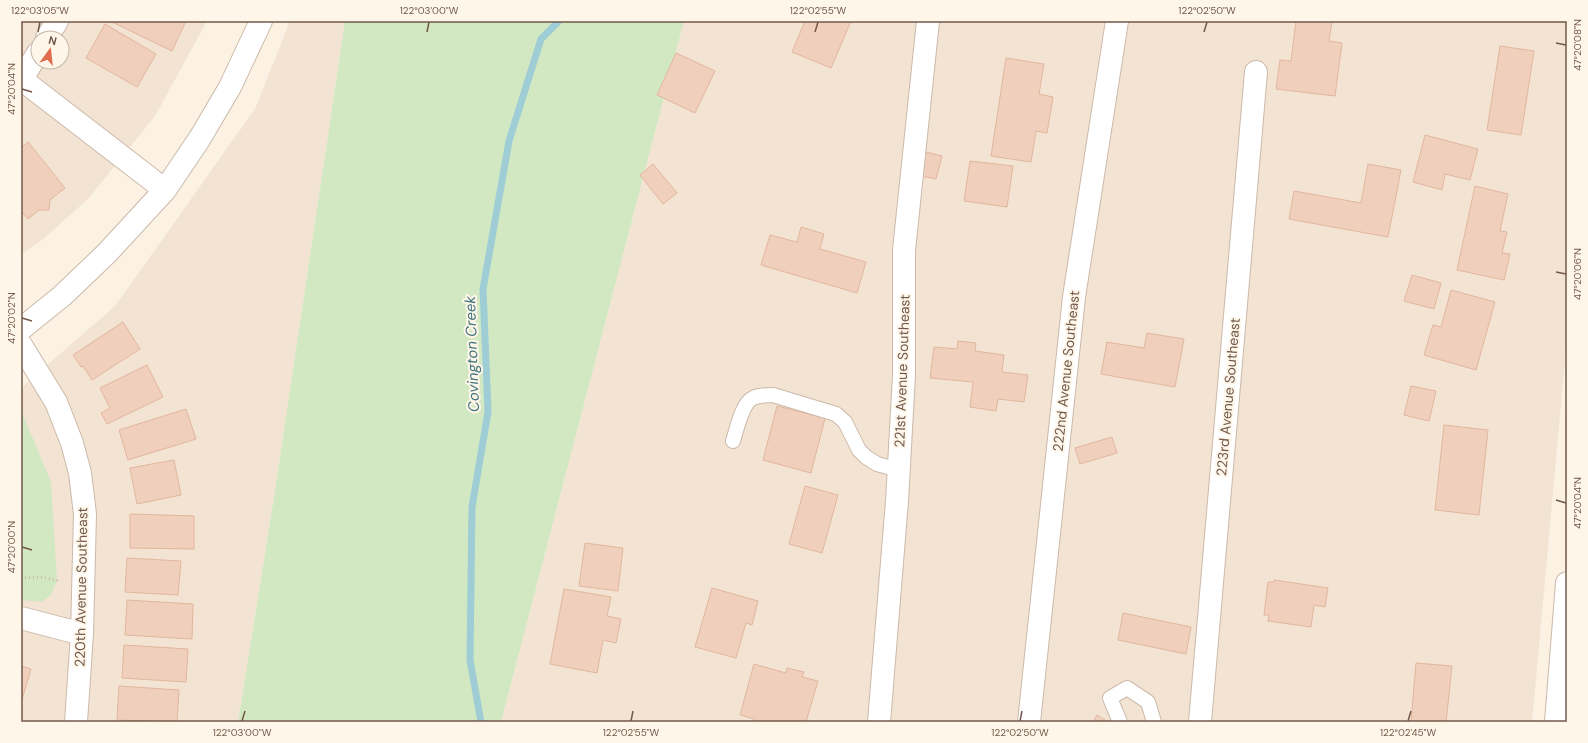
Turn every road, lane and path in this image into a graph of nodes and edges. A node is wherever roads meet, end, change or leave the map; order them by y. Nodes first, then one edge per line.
1 (57, 21) edge
2 (261, 21) edge
3 (928, 21) edge
4 (1117, 21) edge
5 (52, 30) edge
6 (30, 66) edge
7 (1256, 72) dead end
8 (21, 80) edge
9 (165, 190) junction
10 (21, 329) edge
11 (21, 345) edge
12 (734, 441) dead end
13 (899, 470) junction
14 (21, 578) edge
15 (1567, 583) edge
16 (82, 585) junction
17 (21, 618) edge
18 (1565, 627) edge
19 (82, 634) junction
20 (76, 722) edge
21 (878, 722) edge
22 (1029, 722) edge
23 (1120, 722) edge
24 (1154, 722) edge
25 (1200, 722) edge
26 (1556, 722) edge

1 - 5 street
2 - 9 street
3 - 13 street, 221st Avenue Southeast
4 - 22 street, 222nd Avenue Southeast
6 - 8 street
7 - 25 street, 223rd Avenue Southeast
8 - 9 street
9 - 10 street
11 - 16 street, 220th Avenue Southeast
12 - 13 lane
13 - 21 street, 221st Avenue Southeast
14 - 16 path
15 - 18 street
16 - 19 street, 220th Avenue Southeast
17 - 19 street
18 - 26 street
19 - 20 street, 220th Avenue Southeast
23 - 24 lane

